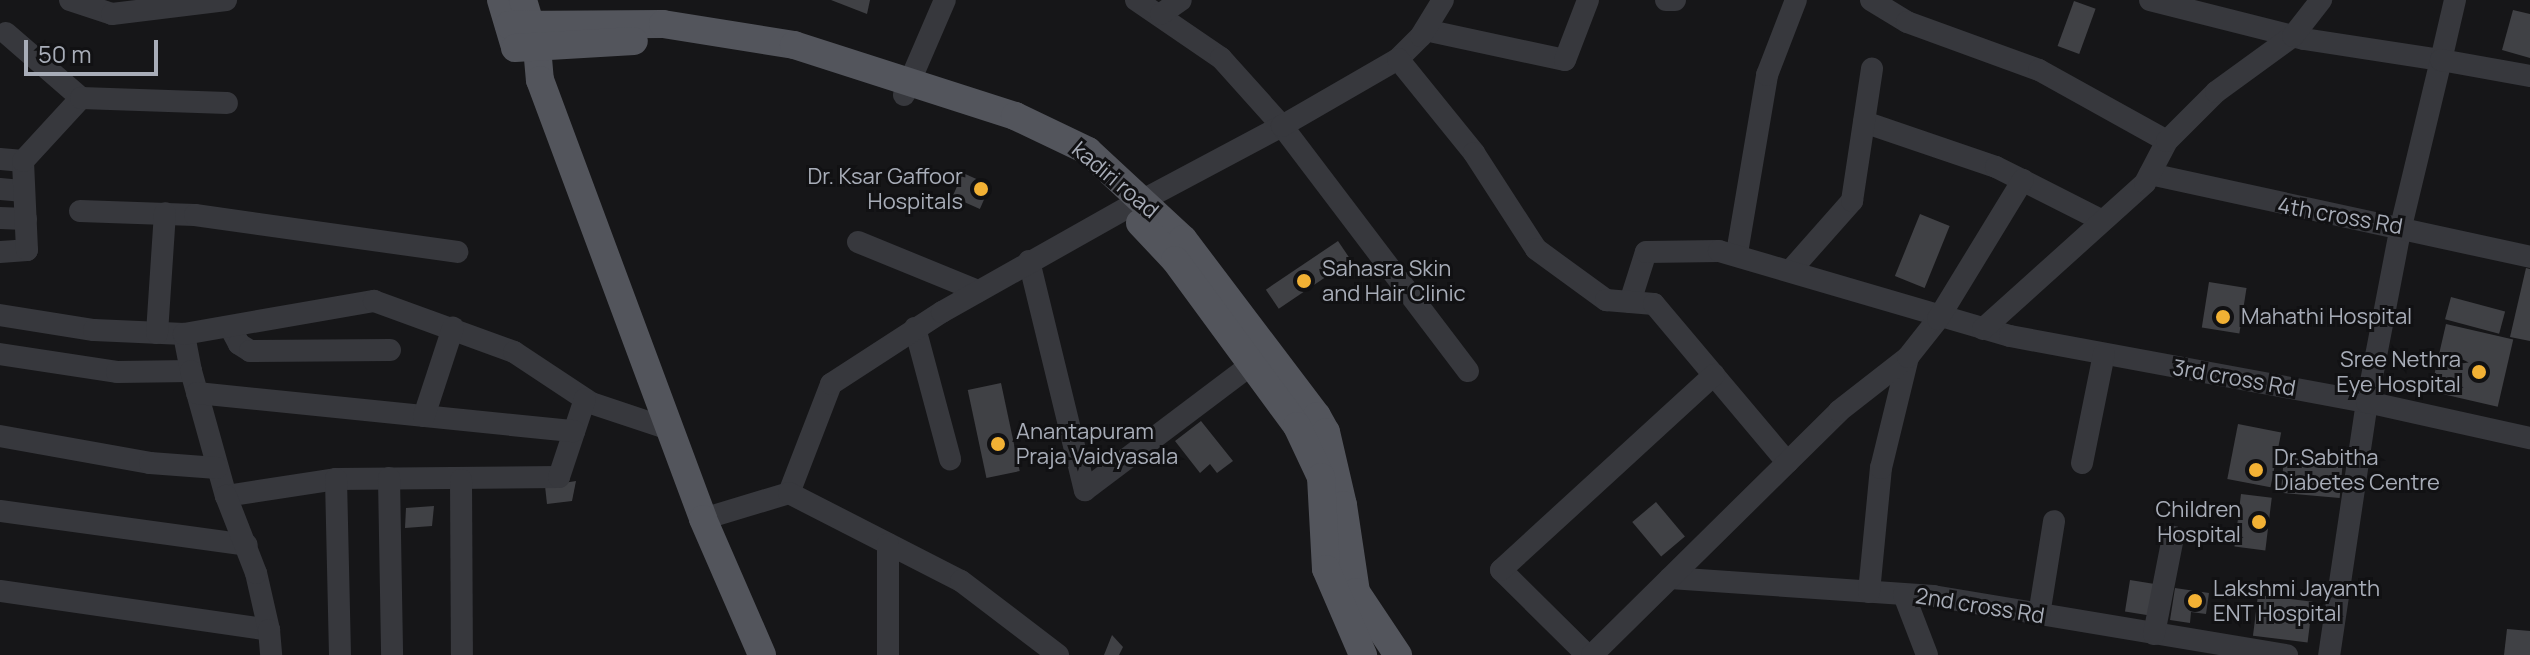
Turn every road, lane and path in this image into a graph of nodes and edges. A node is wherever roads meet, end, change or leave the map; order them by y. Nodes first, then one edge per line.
1 (70, 0) edge
2 (226, 0) edge
3 (945, 0) edge
4 (1136, 0) edge
5 (1181, 0) edge
6 (1443, 0) edge
7 (1588, 0) edge
8 (1666, 0) edge
9 (1675, 0) edge
10 (1796, 0) edge
11 (1871, 0) edge
12 (2150, 0) edge
13 (2321, 0) edge
14 (2455, 0) edge
15 (1161, 14) junction
16 (519, 24) edge
17 (1425, 30) junction
18 (6, 33) dead end
19 (2293, 36) junction
20 (1398, 59) junction
21 (2441, 60) junction
22 (1872, 69) dead end
23 (2530, 76) edge
24 (908, 87) junction
25 (81, 98) junction
26 (227, 103) dead end
27 (1864, 122) junction
28 (1282, 126) junction
29 (2167, 141) junction
30 (11, 160) edge
31 (2150, 174) junction
32 (2023, 180) junction
33 (0, 189) edge
34 (24, 191) junction
35 (1134, 205) junction
36 (80, 211) dead end
37 (165, 213) junction
38 (0, 218) edge
39 (26, 219) junction
40 (2101, 220) junction
41 (2401, 226) junction
42 (858, 242) dead end
43 (0, 252) edge
44 (457, 252) dead end
45 (1737, 253) junction
46 (2530, 257) edge
47 (1029, 261) junction
48 (1790, 271) junction
49 (978, 291) junction
50 (1630, 302) junction
51 (0, 315) edge
52 (1938, 319) junction
53 (230, 327) junction
54 (453, 328) junction
55 (915, 328) junction
56 (1983, 329) junction
57 (157, 333) junction
58 (184, 334) junction
59 (390, 350) dead end
60 (0, 354) edge
61 (2104, 354) junction
62 (1908, 357) junction
63 (1251, 365) junction
64 (1468, 371) dead end
65 (1714, 375) junction
66 (194, 382) junction
67 (585, 399) junction
68 (2367, 402) junction
69 (424, 416) junction
70 (672, 430) junction
71 (574, 431) junction
72 (0, 436) edge
73 (2530, 438) edge
74 (950, 459) dead end
75 (1787, 462) junction
76 (2082, 463) dead end
77 (217, 468) junction
78 (389, 478) junction
79 (336, 479) junction
80 (461, 480) junction
81 (789, 493) junction
82 (226, 496) junction
83 (0, 511) edge
84 (703, 519) junction
85 (2054, 521) dead end
86 (2173, 537) dead end
87 (888, 544) junction
88 (247, 545) junction
89 (1670, 578) junction
90 (0, 591) edge
91 (1869, 592) junction
92 (1904, 595) junction
93 (2039, 615) junction
94 (269, 630) junction
95 (2154, 634) junction
96 (1381, 649) edge
97 (271, 655) edge
98 (340, 655) edge
99 (392, 655) edge
100 (457, 655) edge
101 (762, 655) edge
102 (888, 655) edge
103 (1058, 655) edge
104 (1590, 655) edge
105 (1927, 655) edge
106 (2287, 655) edge
107 (2329, 655) edge

1 - 2 street
3 - 24 street
4 - 15 street
5 - 15 street
6 - 17 street
7 - 17 street
8 - 9 street
10 - 45 street
11 - 29 street
12 - 19 street
13 - 19 street
14 - 21 street
15 - 28 street
16 - 24 main road, kadiri road
16 - 70 main road
17 - 20 street
18 - 25 street
19 - 21 street
19 - 29 street
20 - 28 street
20 - 50 street
21 - 23 street
21 - 41 street
22 - 27 street
24 - 35 main road, kadiri road
25 - 26 street
25 - 30 street
27 - 32 street
27 - 48 street
28 - 35 street
28 - 64 street
29 - 31 street
30 - 34 street
31 - 40 street
31 - 41 street, 4th cross Rd
32 - 40 street
32 - 52 street
33 - 34 street
34 - 39 street
35 - 47 street
35 - 63 main road, kadiri road
35 - 96 main road, kadiri road
36 - 37 street
37 - 44 street
37 - 57 street
38 - 39 street
39 - 43 street
40 - 56 street
41 - 46 street, 4th cross Rd
41 - 68 street
42 - 49 street
45 - 48 street, 3rd cross Rd
45 - 50 street, 3rd cross Rd
47 - 49 street
47 - 63 street
48 - 52 street, 3rd cross Rd
49 - 55 street
50 - 65 street
51 - 57 street
52 - 56 street, 3rd cross Rd
52 - 62 street
53 - 54 street
53 - 58 street
53 - 59 street
54 - 67 street
54 - 69 street
55 - 74 street
55 - 81 street
56 - 61 street, 3rd cross Rd
57 - 58 street
58 - 66 street
60 - 66 street
61 - 68 street, 3rd cross Rd
61 - 76 street
62 - 75 street
62 - 91 street
63 - 96 main road, kadiri road
65 - 75 street
65 - 104 street
66 - 69 street
66 - 77 street
67 - 70 street
67 - 71 street
68 - 73 street, 3rd cross Rd
68 - 107 street
69 - 71 street
70 - 84 main road
71 - 80 street
72 - 77 street
75 - 89 street
77 - 82 street
78 - 79 street
78 - 80 street
78 - 99 street
79 - 82 street
79 - 98 street
80 - 100 street
81 - 84 street
81 - 87 street
82 - 88 street
83 - 88 street
84 - 101 main road
85 - 93 street
86 - 95 street
87 - 102 street
87 - 103 street
88 - 94 street
89 - 91 street, 2nd cross Rd
89 - 104 street
90 - 94 street
91 - 92 street, 2nd cross Rd
92 - 93 street, 2nd cross Rd
92 - 105 street
93 - 95 street, 2nd cross Rd
94 - 97 street
95 - 106 street, 2nd cross Rd

